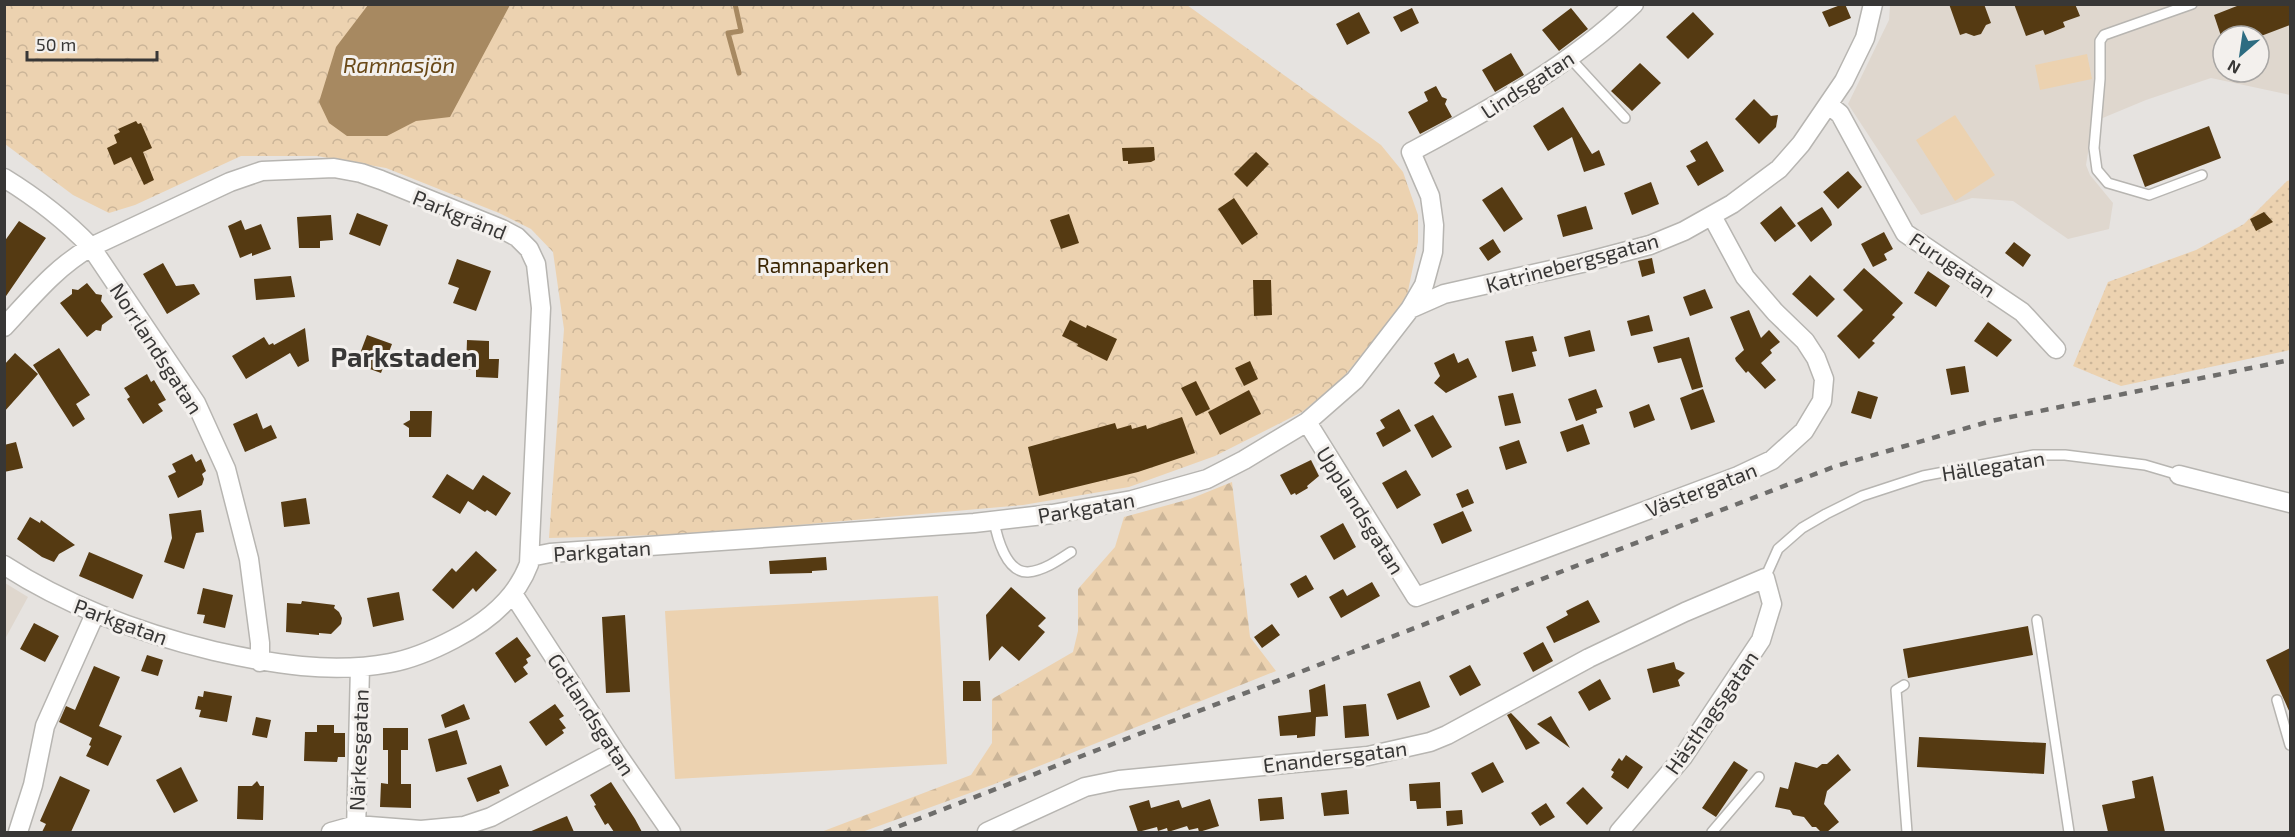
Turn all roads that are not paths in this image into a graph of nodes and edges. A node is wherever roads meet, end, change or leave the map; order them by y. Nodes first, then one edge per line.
1 (1634, 4) edge
2 (1873, 4) edge
3 (2192, 4) edge
4 (1570, 57) junction
5 (1829, 105) junction
6 (1625, 118) dead end
7 (1411, 152) joint
8 (2202, 175) dead end
9 (4, 178) edge
10 (1712, 216) junction
11 (91, 247) junction
12 (1410, 309) junction
13 (4, 327) edge
14 (2056, 349) dead end
15 (1307, 422) junction
16 (2179, 474) joint
17 (2290, 503) edge
18 (994, 521) junction
19 (1071, 552) dead end
20 (530, 557) junction
21 (4, 565) edge
22 (1765, 578) junction
23 (513, 594) junction
24 (1416, 597) joint
25 (95, 614) junction
26 (2037, 620) dead end
27 (260, 662) junction
28 (360, 667) junction
29 (1904, 685) dead end
30 (2277, 700) dead end
31 (2290, 745) edge
32 (615, 751) junction
33 (1759, 777) dead end
34 (356, 829) edge
35 (18, 832) edge
36 (331, 832) edge
37 (671, 832) edge
38 (987, 832) edge
39 (1618, 832) edge
40 (1712, 832) edge
41 (1907, 832) edge
42 (2069, 832) edge

1 - 4 street, Lindsgatan
2 - 5 street, Katrinebergsgatan
3 - 8 lane
4 - 6 lane
4 - 7 street, Lindsgatan
5 - 10 street, Katrinebergsgatan
5 - 14 street, Furugatan
7 - 12 street, Parkgatan
9 - 11 street, Norrlandsgatan
10 - 12 street, Katrinebergsgatan
10 - 24 street, Västergatan
11 - 13 street, Parkgränd
11 - 20 street, Parkgränd
11 - 27 street, Norrlandsgatan
12 - 15 street, Parkgatan
15 - 18 street, Parkgatan
15 - 24 street, Upplandsgatan
16 - 17 street, Hällegatan
16 - 22 lane, Hällegatan
18 - 19 lane
18 - 20 street, Parkgatan
20 - 23 street, Parkgränd
21 - 25 street, Parkgatan
22 - 38 street, Enandersgatan
22 - 39 street, Hästhagsgatan
23 - 28 street, Parkgatan
23 - 32 street, Gotlandsgatan
25 - 27 street, Parkgatan
25 - 35 street
26 - 42 lane
27 - 28 street, Parkgatan
28 - 34 street, Närkesgatan
29 - 41 lane
30 - 31 lane
32 - 34 street
32 - 37 street, Gotlandsgatan
33 - 40 lane
34 - 36 street

